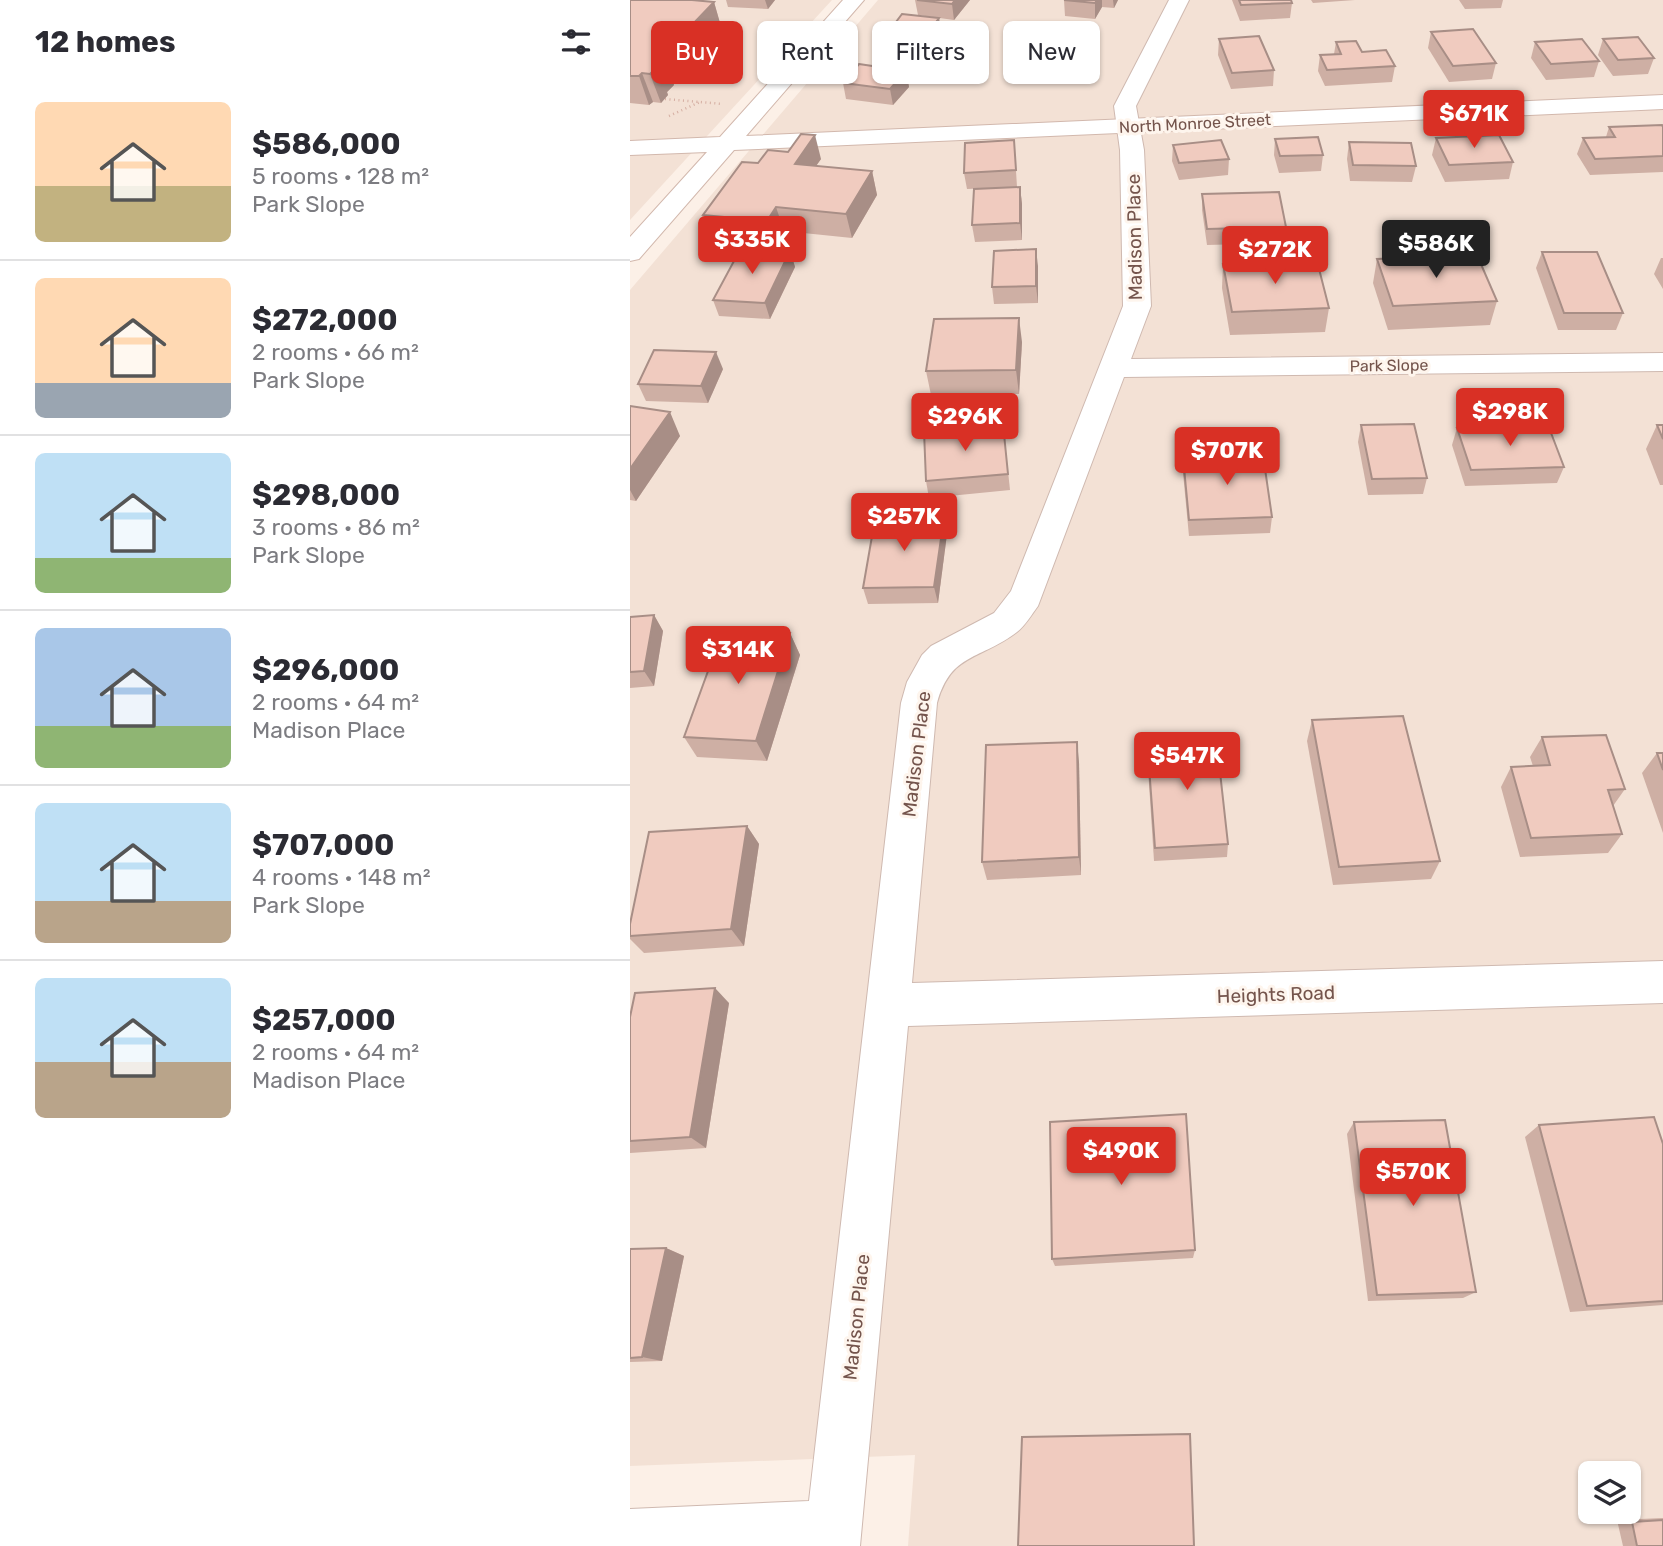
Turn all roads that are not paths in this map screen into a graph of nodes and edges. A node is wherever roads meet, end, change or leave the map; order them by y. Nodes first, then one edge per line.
1 (854, 0) edge
2 (1179, 0) edge
3 (1663, 102) edge
4 (1128, 126) junction
5 (727, 144) junction
6 (630, 148) edge
7 (630, 253) edge
8 (1663, 362) edge
9 (1114, 368) junction
10 (1663, 982) edge
11 (889, 1005) junction
12 (630, 1537) edge
13 (833, 1537) edge

1 - 5 street
2 - 4 street, Madison Place
3 - 4 street, North Monroe Street
4 - 5 street, North Monroe Street
4 - 9 street, Madison Place
5 - 6 street, North Monroe Street
5 - 7 street
8 - 9 street, Park Slope
9 - 11 street, Madison Place
10 - 11 street, Heights Road
11 - 13 street, Madison Place
12 - 13 street

